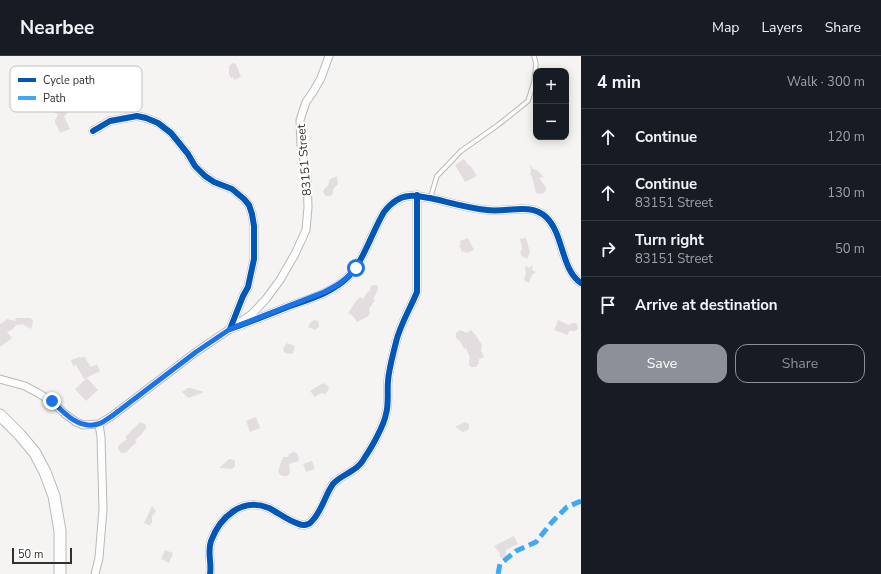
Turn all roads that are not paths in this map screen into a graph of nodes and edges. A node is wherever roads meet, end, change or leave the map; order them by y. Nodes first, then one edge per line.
1 (328, 56) edge
2 (534, 56) edge
3 (93, 131) dead end
4 (417, 195) junction
5 (430, 199) junction
6 (581, 283) edge
7 (230, 329) junction
8 (0, 379) edge
9 (0, 415) edge
10 (99, 424) junction
11 (60, 574) edge
12 (95, 574) edge
13 (210, 574) edge

1 - 7 street, 83151 Street
2 - 5 lane
3 - 7 street
4 - 5 street
4 - 7 street
4 - 13 street
5 - 6 street
7 - 10 street, 83151 Street
8 - 10 street
9 - 11 main road
10 - 12 street

